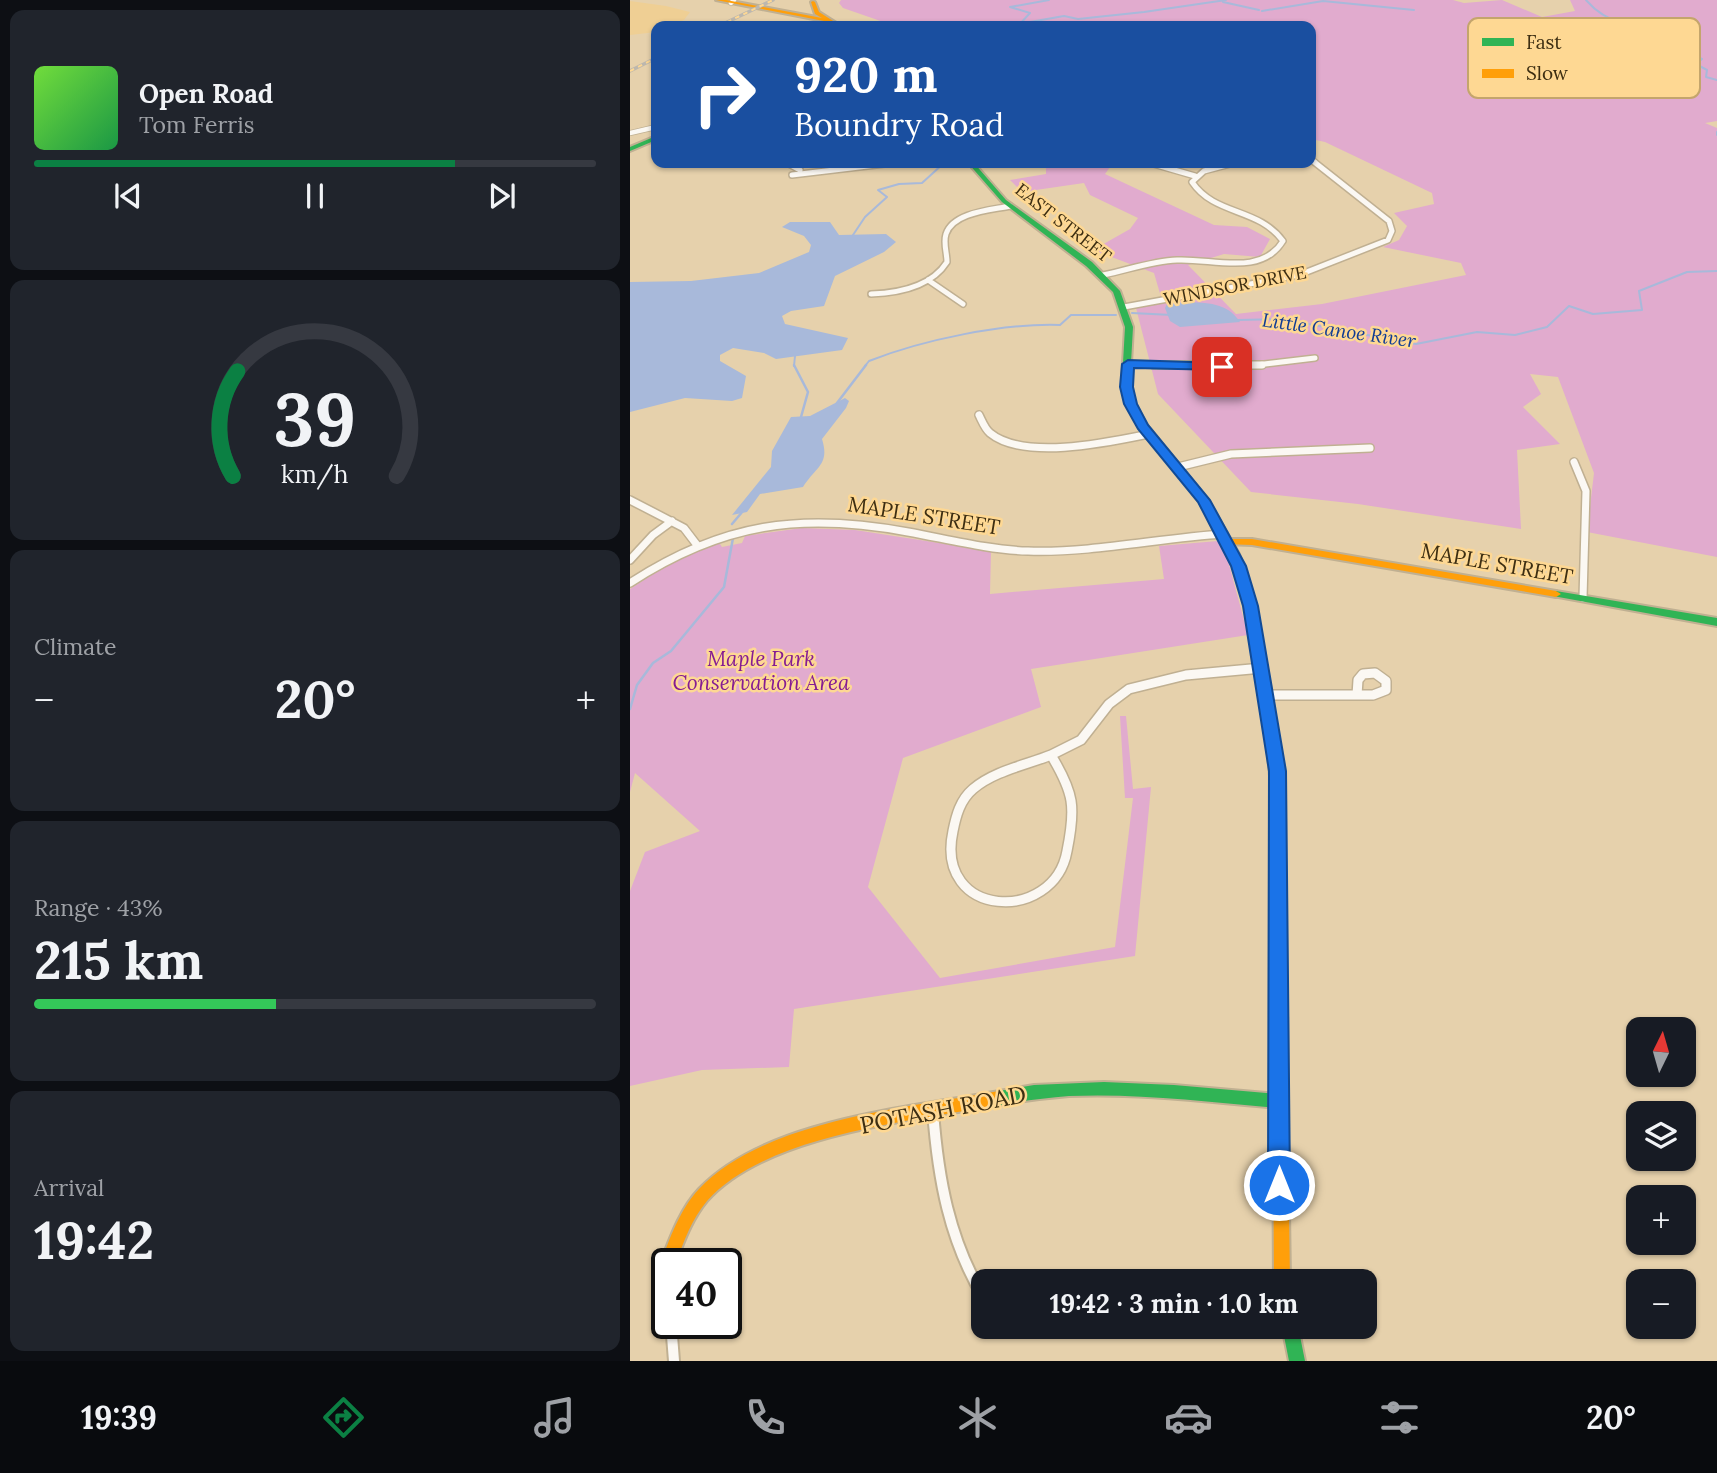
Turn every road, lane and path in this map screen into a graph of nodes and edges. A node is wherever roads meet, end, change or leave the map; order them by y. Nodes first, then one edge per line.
1 (718, 0) edge
2 (813, 1) edge
3 (733, 2) edge
4 (786, 13) junction
5 (818, 21) edge
6 (829, 21) edge
7 (651, 128) edge
8 (630, 133) edge
9 (651, 140) edge
10 (630, 149) edge
11 (1316, 163) edge
12 (796, 168) edge
13 (852, 168) edge
14 (976, 168) edge
15 (1167, 168) edge
16 (1219, 168) edge
17 (800, 170) junction
18 (792, 175) dead end
19 (1195, 176) junction
20 (1010, 206) junction
21 (1102, 275) junction
22 (928, 280) junction
23 (871, 294) dead end
24 (963, 304) dead end
25 (1124, 307) junction
26 (1315, 358) dead end
27 (1128, 360) junction
28 (979, 415) dead end
29 (1149, 434) junction
30 (1370, 448) dead end
31 (1574, 462) dead end
32 (1178, 467) junction
33 (630, 500) edge
34 (672, 521) junction
35 (1226, 538) junction
36 (697, 545) junction
37 (630, 560) edge
38 (630, 583) edge
39 (1583, 598) junction
40 (1717, 622) edge
41 (1262, 668) junction
42 (1267, 695) junction
43 (1357, 695) dead end
44 (1051, 755) junction
45 (1279, 1101) junction
46 (933, 1111) junction
47 (675, 1248) edge
48 (1282, 1269) edge
49 (971, 1274) edge
50 (672, 1339) edge
51 (1293, 1339) edge
52 (674, 1361) edge
53 (1297, 1361) edge

1 - 3 street
2 - 4 street
2 - 6 street
3 - 4 street
4 - 5 street
7 - 8 street
9 - 10 street
11 - 25 street, WINDSOR DRIVE
12 - 17 street
13 - 17 street
14 - 20 street, EAST STREET
15 - 19 street
16 - 19 street
17 - 18 street
19 - 21 street, WINDSOR DRIVE
20 - 21 street, EAST STREET
20 - 22 street
21 - 25 street, EAST STREET
22 - 23 street
22 - 24 street
25 - 27 street, EAST STREET
26 - 27 street
27 - 29 street, EAST STREET
28 - 29 street
29 - 32 street, EAST STREET
30 - 32 street
31 - 39 street
32 - 35 street, EAST STREET
33 - 34 street
34 - 36 street
34 - 37 street
35 - 36 street, MAPLE STREET
35 - 39 street, MAPLE STREET
35 - 41 street, EAST STREET
36 - 38 street, MAPLE STREET
39 - 40 street, MAPLE STREET
41 - 42 street, EAST STREET
41 - 44 street
42 - 43 street
42 - 45 street, EAST STREET
44 - 44 street
45 - 46 street, POTASH ROAD
45 - 48 street, EAST STREET
46 - 47 street, POTASH ROAD
46 - 49 street
50 - 52 street
51 - 53 street

